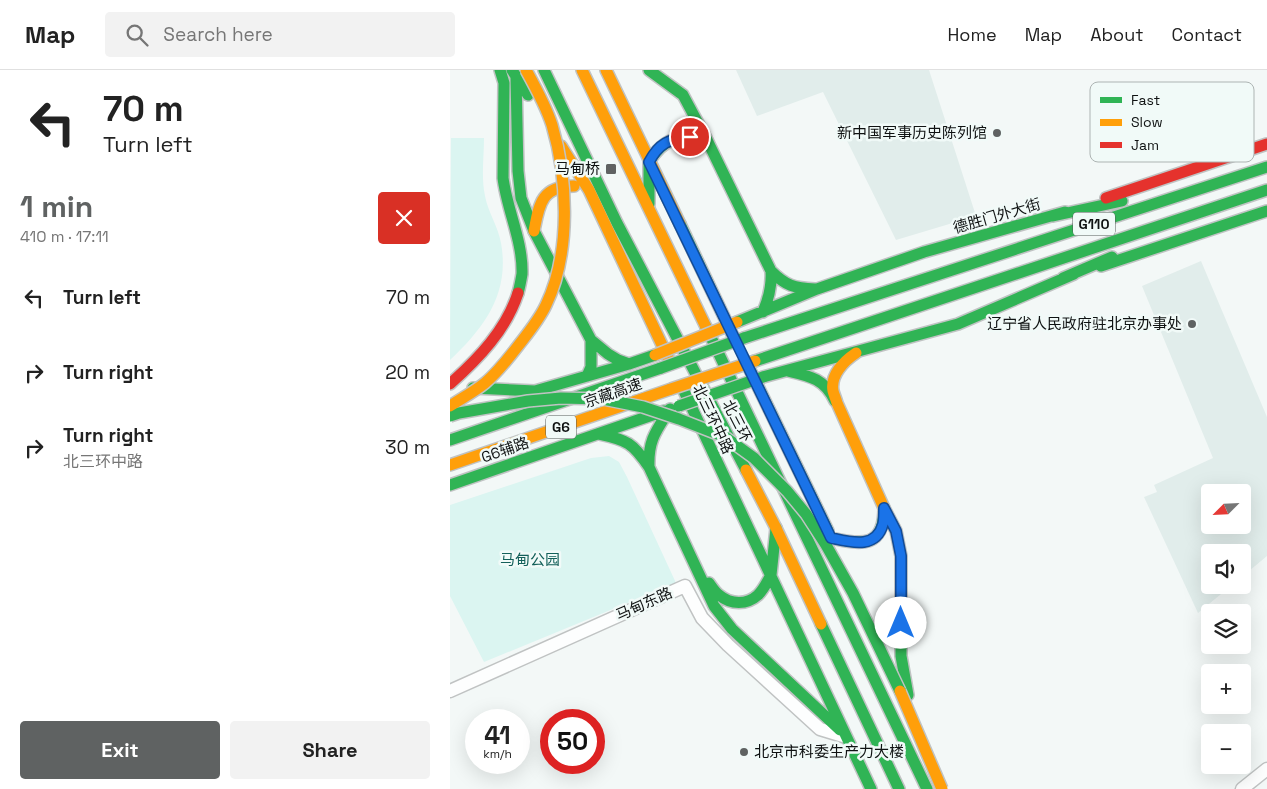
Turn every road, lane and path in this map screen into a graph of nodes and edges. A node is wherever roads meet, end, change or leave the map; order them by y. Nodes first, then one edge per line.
1 (500, 70) edge
2 (526, 70) edge
3 (544, 70) edge
4 (582, 70) edge
5 (606, 70) edge
6 (649, 70) edge
7 (514, 73) edge
8 (706, 138) junction
9 (1267, 144) edge
10 (1254, 148) edge
11 (649, 162) junction
12 (1214, 162) edge
13 (1264, 168) edge
14 (589, 190) junction
15 (1267, 190) edge
16 (648, 208) junction
17 (1267, 211) edge
18 (1053, 216) junction
19 (617, 223) junction
20 (534, 231) junction
21 (771, 271) junction
22 (1063, 278) junction
23 (817, 289) junction
24 (763, 312) junction
25 (744, 338) joint
26 (591, 340) junction
27 (861, 350) junction
28 (643, 360) junction
29 (755, 361) joint
30 (629, 364) junction
31 (785, 370) junction
32 (587, 376) junction
33 (450, 386) edge
34 (837, 403) junction
35 (450, 406) edge
36 (674, 408) junction
37 (450, 416) edge
38 (509, 419) junction
39 (450, 430) edge
40 (478, 430) junction
41 (599, 434) junction
42 (450, 440) edge
43 (731, 441) junction
44 (450, 465) edge
45 (649, 467) junction
46 (450, 485) edge
47 (884, 508) junction
48 (795, 512) junction
49 (776, 528) junction
50 (831, 538) junction
51 (695, 564) junction
52 (771, 576) junction
53 (450, 691) edge
54 (908, 695) junction
55 (847, 737) junction
56 (1267, 769) edge
57 (948, 775) dead end
58 (871, 789) edge
59 (899, 789) edge
60 (927, 789) edge
61 (942, 789) edge
62 (1242, 789) edge

1 - 33 main road
2 - 35 main road, bridge
3 - 19 main road, 北三环
4 - 16 main road, 北三环
5 - 11 main road
6 - 8 main road
7 - 14 main road, 北三环中路
7 - 20 main road
8 - 11 main road
8 - 21 main road
9 - 10 main road, 德胜门外大街
11 - 16 main road
11 - 50 main road
12 - 18 main road, 德胜门外大街
13 - 18 main road
13 - 25 main road, G110
14 - 19 main road
14 - 20 main road
14 - 52 main road, 北三环中路
15 - 22 main road
15 - 29 main road, G110
16 - 48 main road, 北三环
17 - 22 main road
18 - 23 main road, 德胜门外大街
19 - 43 main road, 北三环
20 - 26 main road
21 - 23 main road
21 - 24 main road
22 - 27 main road
23 - 24 main road, 德胜门外大街
24 - 28 main road, 德胜门外大街, bridge
25 - 38 main road, 京藏高速 / G6, bridge
26 - 30 main road
26 - 32 main road
27 - 31 main road
27 - 34 main road
28 - 30 main road
28 - 38 main road
29 - 44 main road, 京藏高速 / G6, bridge
30 - 32 main road
31 - 34 main road
31 - 36 main road, bridge
32 - 33 main road
34 - 47 main road
36 - 41 main road, G6辅路
36 - 45 main road
37 - 43 main road, bridge
38 - 40 main road, 京藏高速 / G6
39 - 40 main road
40 - 42 main road, 京藏高速 / G6
41 - 45 main road
41 - 46 main road, G6辅路
43 - 49 main road, 北三环
43 - 61 main road, bridge
45 - 51 main road
47 - 50 main road
47 - 54 main road
48 - 50 main road
48 - 60 main road, 北三环
49 - 52 main road
49 - 59 main road, 北三环
50 - 54 main road
51 - 52 main road
51 - 55 main road
52 - 55 main road, 北三环中路
53 - 55 street, 马甸东路
54 - 57 main road
55 - 58 main road, 北三环中路
56 - 62 street

